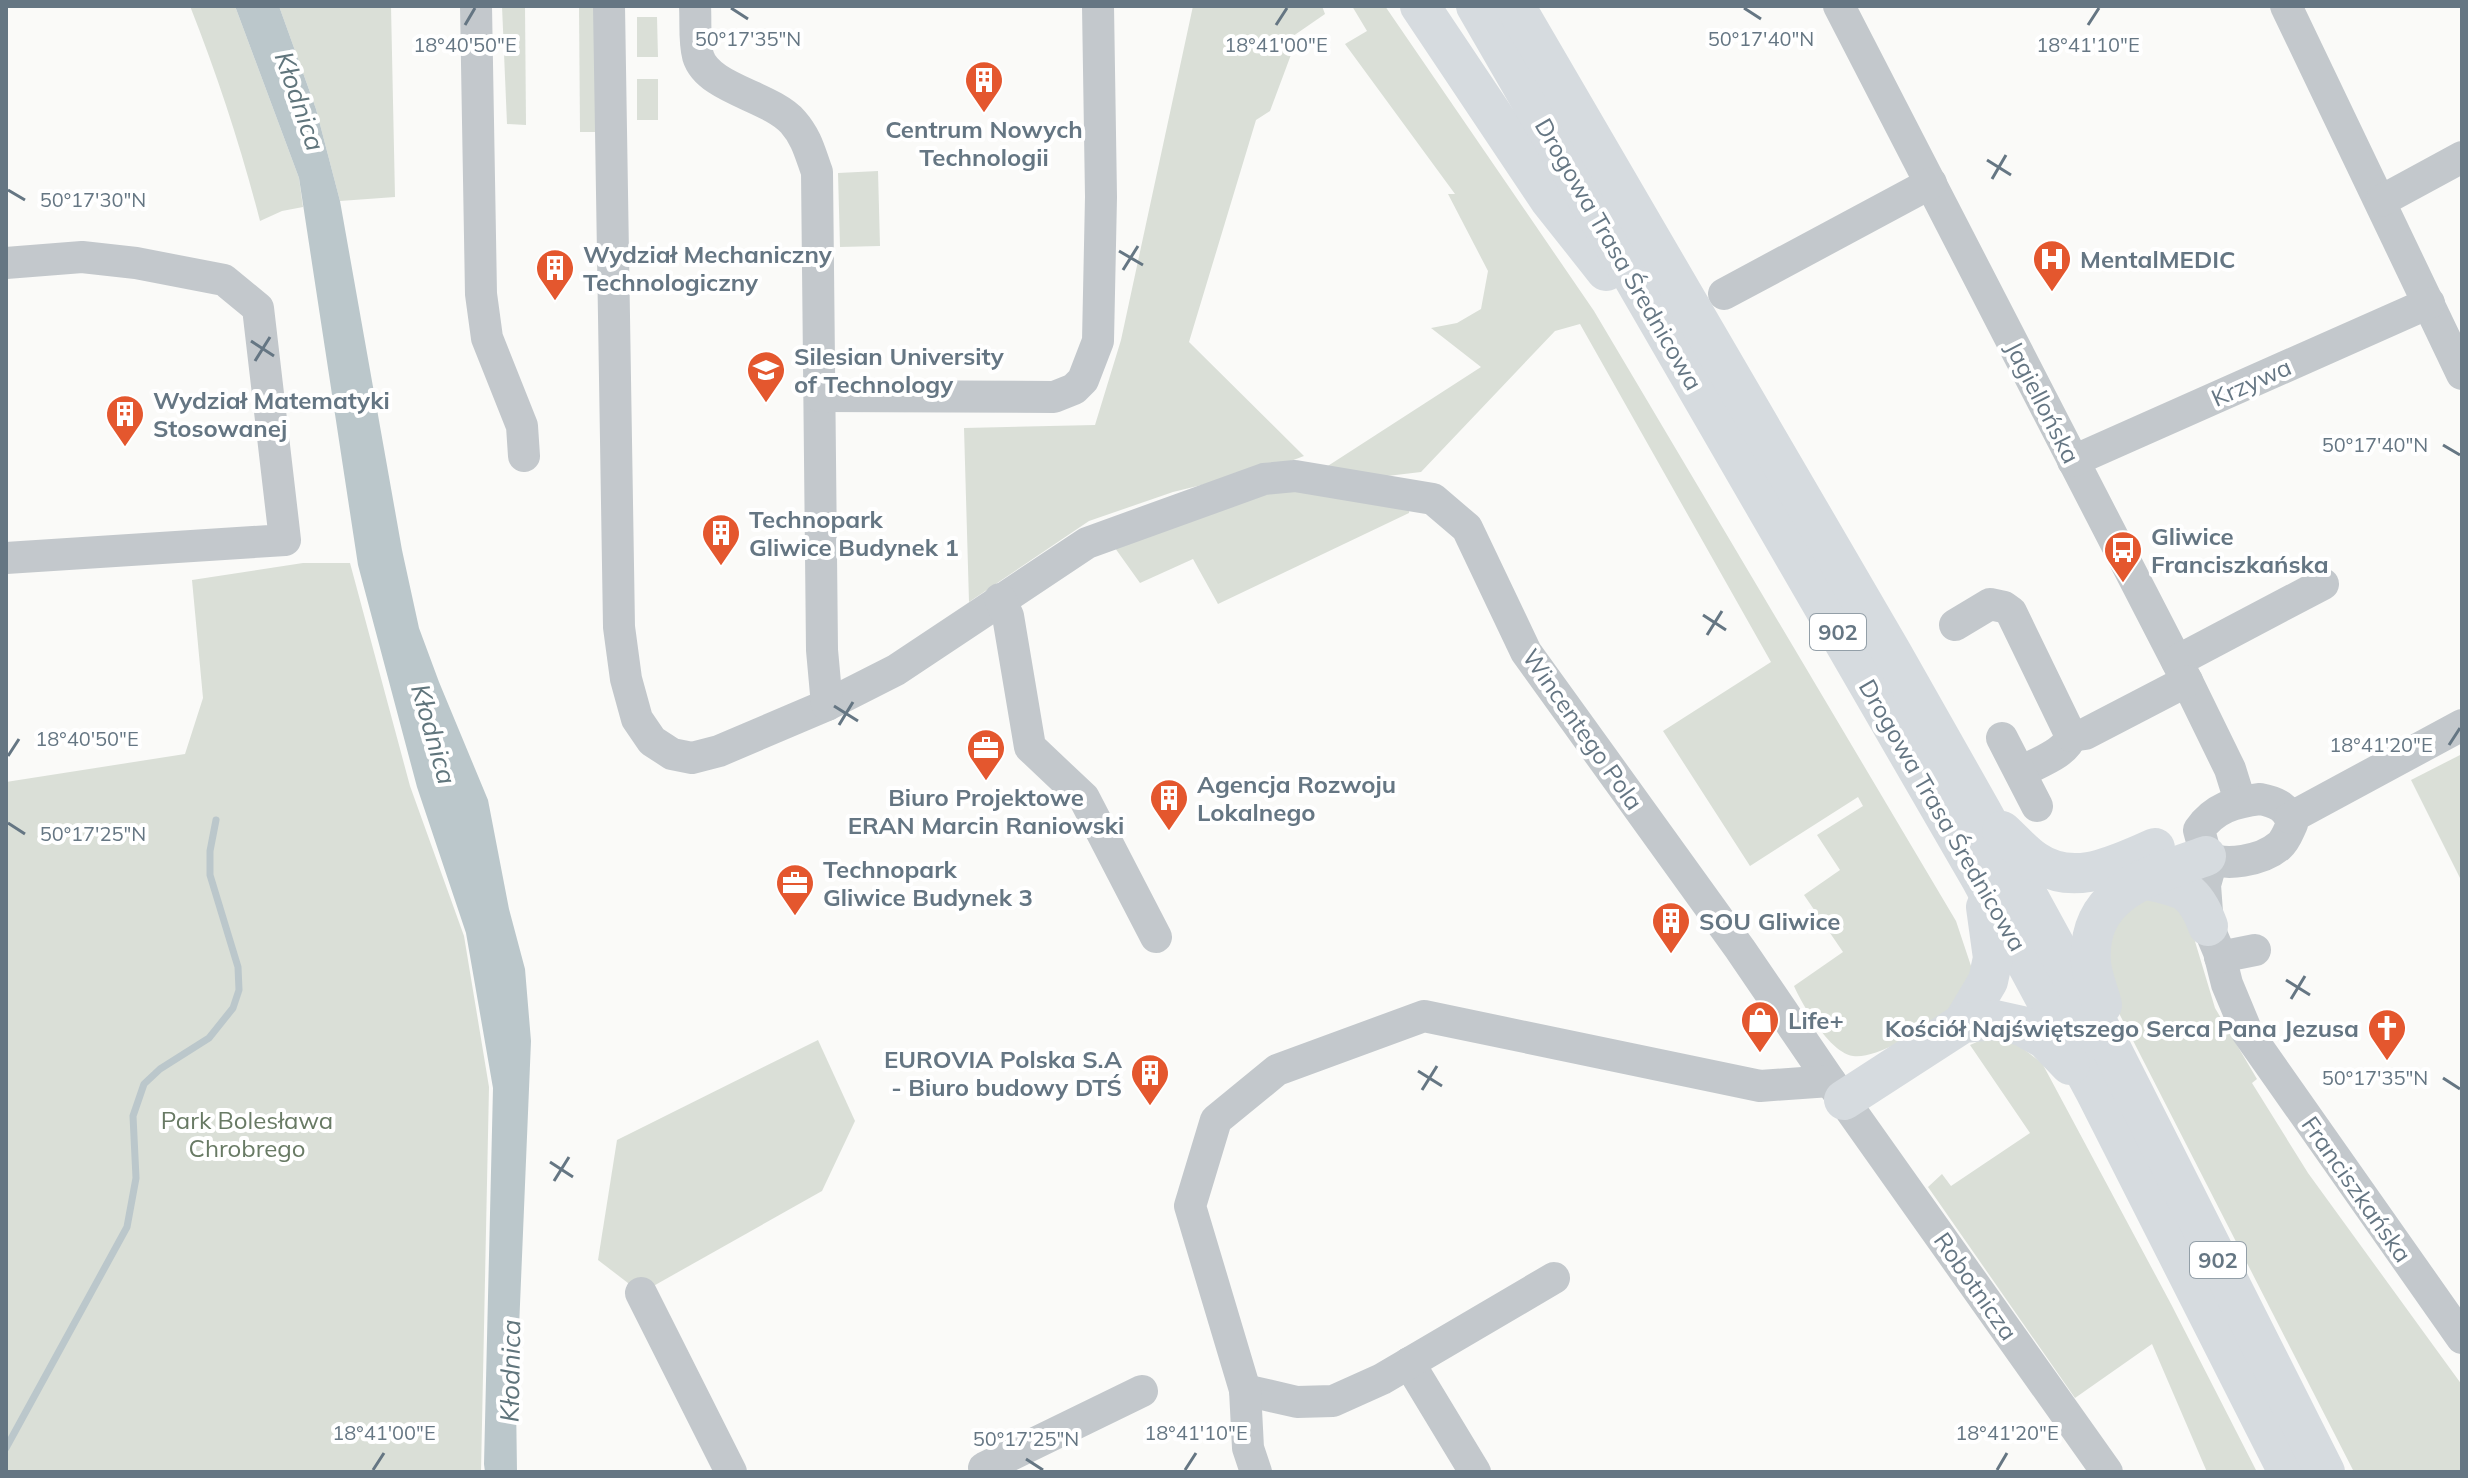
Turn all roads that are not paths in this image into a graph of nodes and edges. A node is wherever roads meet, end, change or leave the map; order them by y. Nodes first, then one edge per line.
1 (476, 6) edge
2 (609, 6) edge
3 (695, 6) edge
4 (1098, 6) edge
5 (1420, 6) edge
6 (1476, 6) edge
7 (1515, 6) edge
8 (1839, 6) edge
9 (2286, 6) edge
10 (2462, 157) edge
11 (1931, 183) junction
12 (2381, 201) junction
13 (6, 263) edge
14 (1724, 294) dead end
15 (2429, 303) junction
16 (2462, 374) edge
17 (1695, 385) junction
18 (820, 396) junction
19 (524, 456) dead end
20 (2073, 461) junction
21 (6, 558) edge
22 (2323, 584) dead end
23 (1000, 599) junction
24 (1955, 625) dead end
25 (2182, 671) junction
26 (827, 705) junction
27 (2462, 725) edge
28 (2071, 736) junction
29 (2002, 738) dead end
30 (2021, 772) junction
31 (2240, 801) junction
32 (2037, 806) dead end
33 (1982, 812) junction
34 (2290, 818) junction
35 (2213, 852) junction
36 (1981, 879) junction
37 (2143, 879) junction
38 (1156, 937) dead end
39 (2216, 945) junction
40 (2255, 950) dead end
41 (1963, 1023) junction
42 (2111, 1048) junction
43 (1837, 1091) junction
44 (2095, 1091) junction
45 (1554, 1278) dead end
46 (641, 1293) dead end
47 (2462, 1338) edge
48 (1409, 1363) junction
49 (1245, 1390) junction
50 (1142, 1391) dead end
51 (731, 1472) edge
52 (986, 1472) edge
53 (1256, 1472) edge
54 (1475, 1472) edge
55 (2107, 1472) edge
56 (2288, 1472) edge
57 (2325, 1472) edge

1 - 19 street
2 - 26 street, Wincentego Pola
3 - 18 street
4 - 18 street
5 - 17 main road
6 - 17 main road, Drogowa Trasa Średnicowa / 902
7 - 33 main road, Drogowa Trasa Średnicowa / 902
8 - 11 street, Jagiellońska
9 - 12 street
10 - 12 street
11 - 14 street
11 - 20 street, Jagiellońska
12 - 15 street
13 - 21 street
15 - 16 street
15 - 20 street, Krzywa
17 - 36 main road, Drogowa Trasa Średnicowa / 902
18 - 26 street
20 - 25 street, Jagiellońska
22 - 25 street
23 - 26 street, Wincentego Pola
23 - 38 street
23 - 43 street, Wincentego Pola
24 - 28 street
25 - 28 street
25 - 31 street, Jagiellońska
27 - 34 street
28 - 30 street
29 - 30 street
30 - 32 street
31 - 34 street
31 - 35 street
33 - 35 main road
33 - 42 main road, Drogowa Trasa Średnicowa / 902
34 - 35 street
35 - 37 main road
35 - 39 street, Franciszkańska
36 - 41 main road
36 - 44 main road, Drogowa Trasa Średnicowa / 902
37 - 39 main road
37 - 42 main road
39 - 40 street
39 - 47 street, Franciszkańska
41 - 43 main road
41 - 44 main road
42 - 57 main road, Drogowa Trasa Średnicowa / 902
43 - 49 street
43 - 55 street, Robotnicza
44 - 56 main road, Drogowa Trasa Średnicowa / 902
45 - 48 street
46 - 51 street
48 - 49 street
48 - 54 street
49 - 53 street
50 - 52 street

